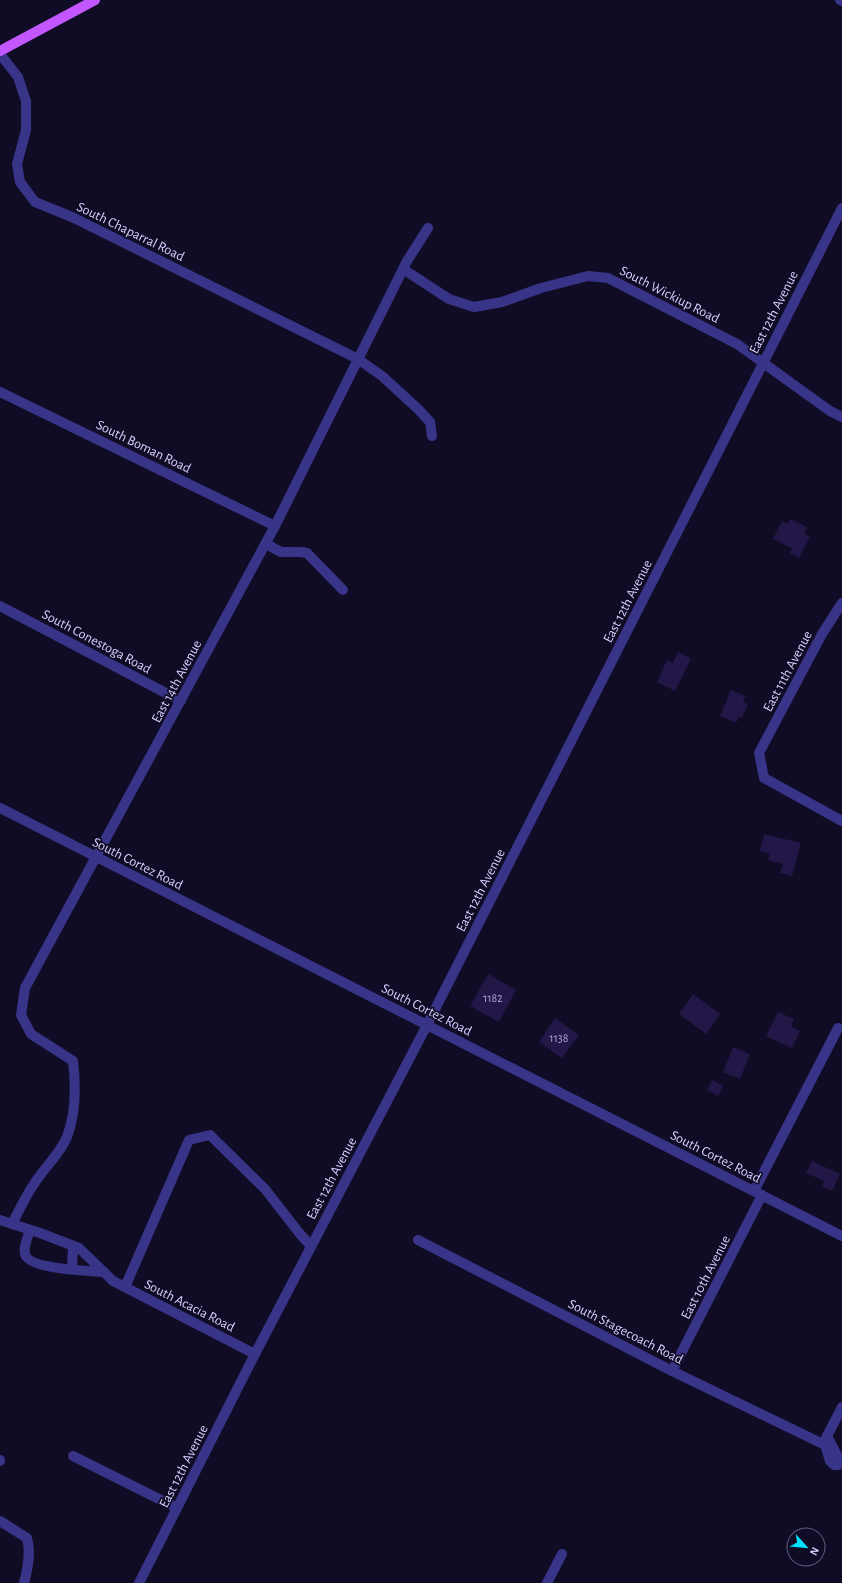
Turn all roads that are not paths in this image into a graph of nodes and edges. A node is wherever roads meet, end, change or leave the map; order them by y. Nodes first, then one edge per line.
1 (94, 0) edge
2 (0, 51) edge
3 (0, 54) edge
4 (842, 208) edge
5 (428, 228) dead end
6 (404, 269) junction
7 (358, 359) junction
8 (764, 362) junction
9 (0, 392) edge
10 (842, 417) edge
11 (432, 436) dead end
12 (275, 526) junction
13 (266, 544) junction
14 (343, 590) dead end
15 (842, 603) edge
16 (0, 606) edge
17 (181, 701) junction
18 (0, 808) edge
19 (842, 821) edge
20 (96, 857) junction
21 (427, 1025) junction
22 (838, 1028) dead end
23 (758, 1193) junction
24 (0, 1220) edge
25 (12, 1224) junction
26 (30, 1230) junction
27 (842, 1236) edge
28 (418, 1240) dead end
29 (73, 1246) junction
30 (312, 1246) junction
31 (72, 1269) junction
32 (104, 1272) junction
33 (125, 1287) junction
34 (255, 1354) junction
35 (672, 1371) junction
36 (842, 1407) edge
37 (74, 1456) dead end
38 (177, 1508) junction
39 (0, 1521) edge
40 (562, 1554) dead end
41 (24, 1583) edge
42 (139, 1583) edge
43 (548, 1583) edge

1 - 2 main road
3 - 7 street, South Chaparral Road
4 - 8 street, East 12th Avenue
5 - 6 street, East 14th Avenue
6 - 7 street, East 14th Avenue
6 - 8 street, South Wickiup Road
7 - 11 street, South Chaparral Road
7 - 12 street, East 14th Avenue
8 - 10 street, South Wickiup Road
8 - 21 street, East 12th Avenue
9 - 12 street, South Boman Road
12 - 13 street, East 14th Avenue
13 - 14 street
13 - 17 street, East 14th Avenue
15 - 19 street, East 11th Avenue
16 - 17 street, South Conestoga Road
17 - 20 street, East 14th Avenue
18 - 20 street, South Cortez Road
20 - 21 street, South Cortez Road
20 - 25 street, East 14th Avenue
21 - 23 street, South Cortez Road
21 - 30 street, East 12th Avenue
22 - 23 street, East 10th Avenue
23 - 27 street, South Cortez Road
23 - 35 street, East 10th Avenue
24 - 25 street, South Acacia Road
25 - 26 street, South Acacia Road
26 - 29 street, South Acacia Road
26 - 31 street
28 - 35 street, South Stagecoach Road
29 - 31 street
29 - 32 street, South Acacia Road
30 - 33 street
30 - 34 street, East 12th Avenue
31 - 32 street
32 - 33 street, South Acacia Road
33 - 34 street, South Acacia Road
34 - 38 street, East 12th Avenue
35 - 36 street, South Stagecoach Road
37 - 38 street
38 - 42 street, East 12th Avenue
39 - 41 street
40 - 43 street

